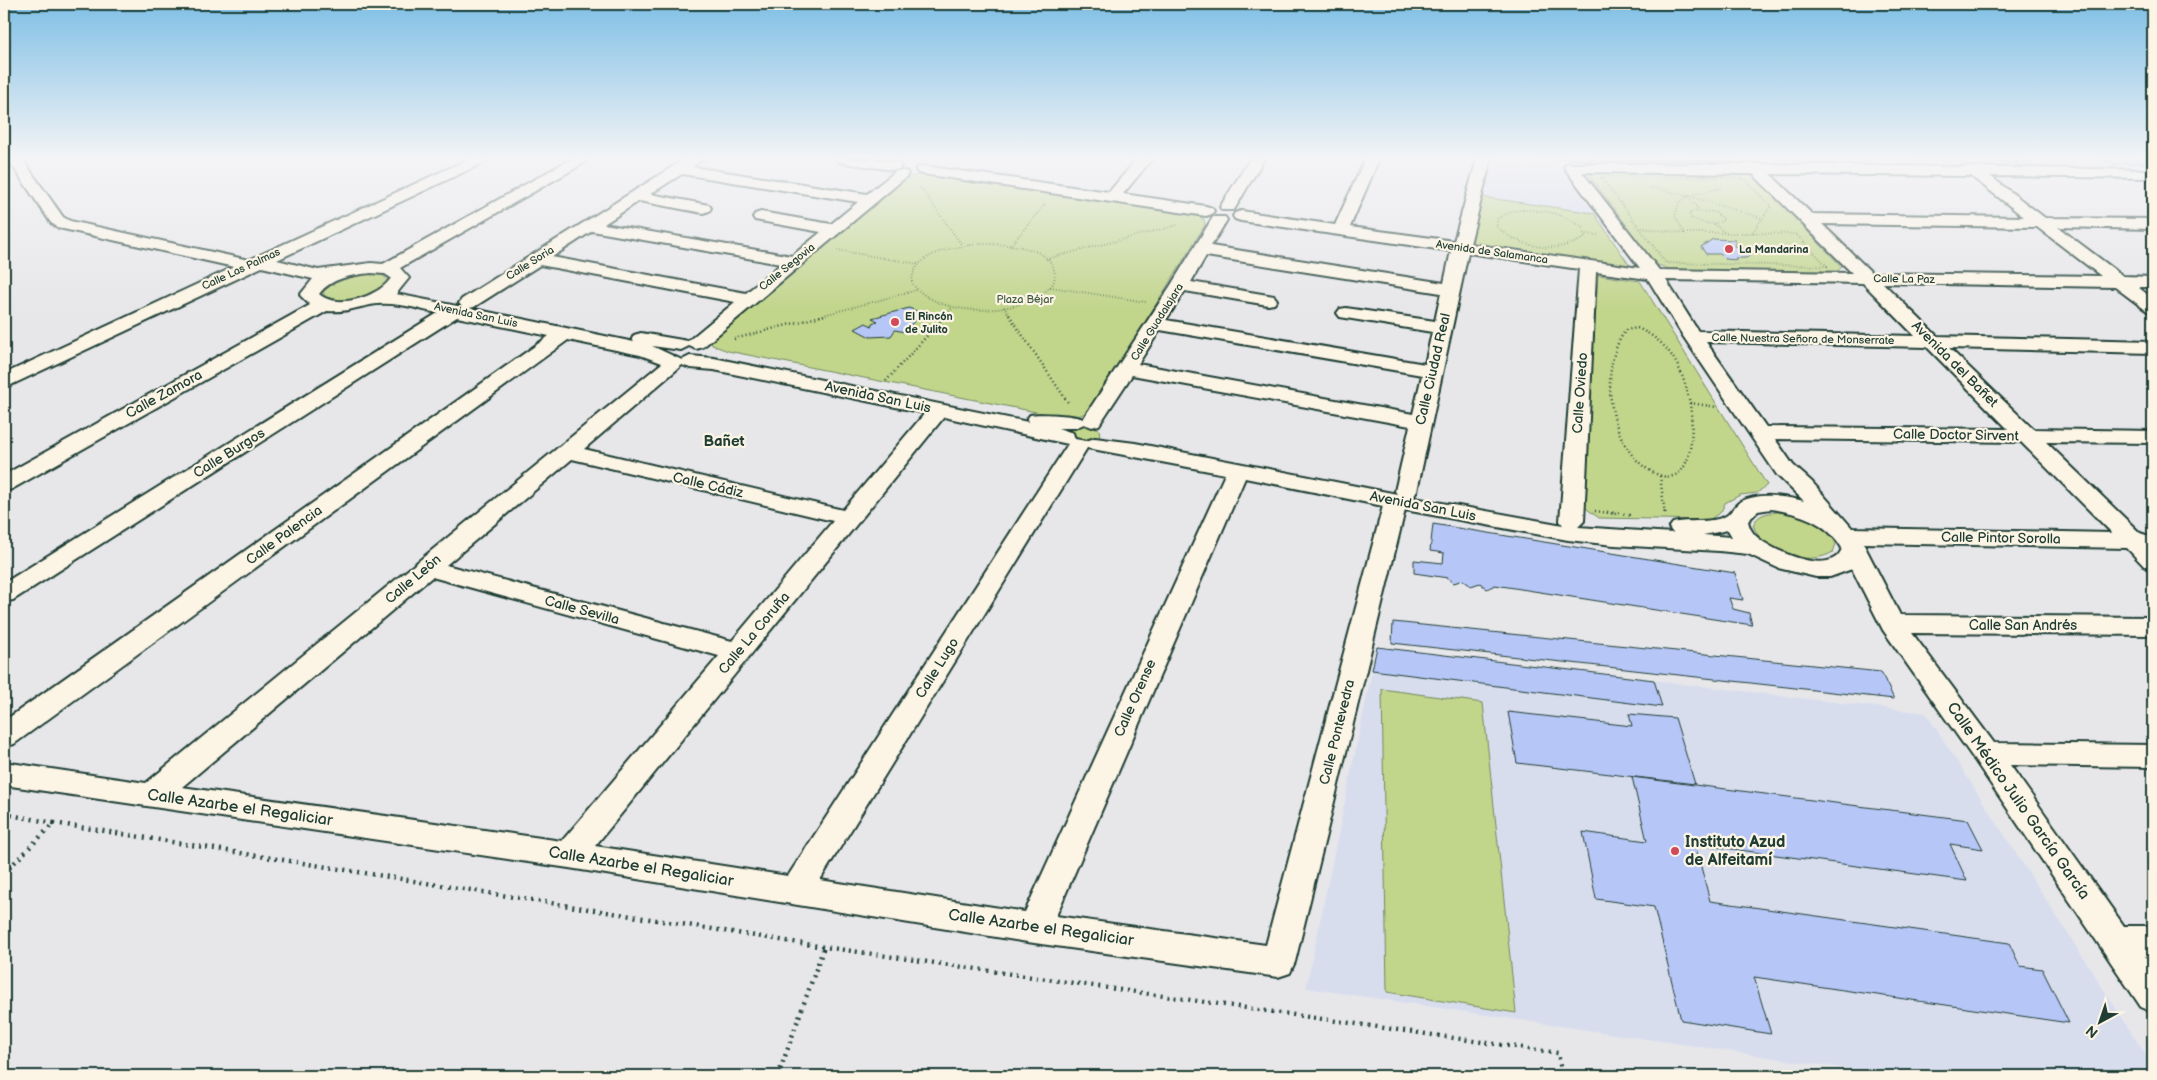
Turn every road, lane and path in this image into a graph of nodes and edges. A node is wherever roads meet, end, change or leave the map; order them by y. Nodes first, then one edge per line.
1 (50, 209) edge
2 (370, 209) edge
3 (492, 209) edge
4 (614, 209) edge
5 (857, 209) edge
6 (938, 209) edge
7 (1041, 209) edge
8 (1192, 209) edge
9 (1224, 209) edge
10 (1350, 209) edge
11 (1470, 209) edge
12 (1604, 209) edge
13 (1626, 209) edge
14 (1677, 209) edge
15 (1737, 209) edge
16 (1768, 209) edge
17 (1796, 209) edge
18 (2024, 209) edge
19 (1699, 210) joint
20 (1221, 214) junction
21 (761, 217) dead end
22 (1762, 218) junction
23 (1808, 219) junction
24 (2041, 222) junction
25 (1714, 224) junction
26 (2153, 224) edge
27 (589, 226) junction
28 (1639, 228) junction
29 (833, 229) junction
30 (1341, 230) junction
31 (1684, 233) junction
32 (1724, 233) junction
33 (1752, 233) junction
34 (814, 245) junction
35 (1535, 245) joint
36 (962, 246) junction
37 (1010, 246) junction
38 (1460, 247) junction
39 (1202, 250) junction
40 (1046, 258) junction
41 (536, 259) junction
42 (794, 262) junction
43 (918, 264) junction
44 (249, 265) junction
45 (1588, 266) junction
46 (386, 269) junction
47 (337, 274) junction
48 (1654, 275) junction
49 (1868, 278) junction
50 (2118, 281) junction
51 (2153, 282) edge
52 (398, 285) junction
53 (1180, 285) junction
54 (1050, 287) junction
55 (313, 288) junction
56 (1451, 289) junction
57 (918, 290) junction
58 (749, 298) junction
59 (375, 299) junction
60 (1268, 300) dead end
61 (324, 305) junction
62 (1167, 305) junction
63 (461, 307) junction
64 (954, 307) junction
65 (1004, 307) junction
66 (2153, 307) edge
67 (1346, 312) dead end
68 (1156, 324) junction
69 (1442, 328) junction
70 (565, 333) junction
71 (1692, 336) junction
72 (1933, 342) junction
73 (2153, 347) edge
74 (688, 352) junction
75 (1127, 368) junction
76 (1433, 371) junction
77 (4, 381) edge
78 (881, 387) junction
79 (1713, 400) dead end
80 (1690, 403) junction
81 (939, 410) junction
82 (1421, 422) junction
83 (1085, 431) junction
84 (1759, 433) junction
85 (2029, 436) junction
86 (2153, 437) edge
87 (566, 451) junction
88 (1238, 469) junction
89 (1785, 470) junction
90 (1660, 476) junction
91 (4, 484) edge
92 (1401, 496) junction
93 (1771, 502) junction
94 (1572, 514) junction
95 (1637, 516) dead end
96 (849, 518) junction
97 (1666, 519) dead end
98 (1736, 521) junction
99 (1846, 535) junction
100 (2143, 541) edge
101 (1753, 547) junction
102 (2153, 560) edge
103 (426, 567) junction
104 (1819, 569) junction
105 (4, 594) edge
106 (1887, 616) junction
107 (2153, 626) edge
108 (738, 652) junction
109 (4, 736) edge
110 (1986, 754) junction
111 (2153, 756) edge
112 (4, 774) edge
113 (152, 795) junction
114 (4, 814) edge
115 (54, 823) junction
116 (569, 856) junction
117 (4, 873) edge
118 (796, 891) junction
119 (1034, 928) junction
120 (2116, 941) junction
121 (2153, 941) edge
122 (824, 947) junction
123 (1278, 962) joint
124 (2153, 996) edge
125 (778, 1076) edge
126 (1562, 1076) edge

1 - 44 street
2 - 44 street, Calle Las Palmas
3 - 46 street
4 - 27 street, Calle Soria
5 - 29 street, Calle Segovia
6 - 36 path
7 - 37 path
8 - 20 street, Avenida de Salamanca
9 - 20 street, Calle Guadalajara
10 - 30 street
11 - 38 street, Calle Ciudad Real
12 - 48 street, Calle Médico Julio García García
13 - 28 path
14 - 31 path
15 - 22 path
16 - 22 path
17 - 23 street, Avenida del Bañet
18 - 24 street
19 - 25 path
19 - 25 path
20 - 30 street, Avenida de Salamanca
20 - 39 street, Calle Guadalajara
20 - 40 path
21 - 29 street
22 - 33 path
23 - 24 street
23 - 49 street, Avenida del Bañet
24 - 26 street
24 - 50 street
25 - 32 path
27 - 41 street, Calle Soria
27 - 42 street
28 - 31 path
28 - 33 path
29 - 34 street, Calle Segovia
30 - 38 street, Avenida de Salamanca
31 - 32 path
32 - 33 path
34 - 42 street, Calle Segovia
34 - 43 path
35 - 35 path
36 - 37 path
36 - 43 path
37 - 40 path
38 - 45 street, Avenida de Salamanca
38 - 56 street, Calle Ciudad Real
39 - 53 street, Calle Guadalajara
39 - 56 street
40 - 54 path
41 - 58 street
41 - 63 street, Calle Soria
42 - 58 street, Calle Segovia
43 - 57 path
44 - 47 street
44 - 55 street
44 - 77 street, Calle Las Palmas
45 - 48 street, Avenida de Salamanca
45 - 94 street, Calle Oviedo
46 - 47 street
46 - 52 street
47 - 55 street
48 - 49 street, Calle La Paz
48 - 71 street, Calle Médico Julio García García
49 - 50 street, Calle La Paz
49 - 72 street, Avenida del Bañet
50 - 51 street, Calle La Paz
50 - 66 street
52 - 59 street
52 - 63 street, Avenida San Luis
53 - 60 street
53 - 62 street, Calle Guadalajara
54 - 62 path
54 - 65 path
55 - 61 street
56 - 69 street, Calle Ciudad Real
57 - 64 path
57 - 74 path
58 - 74 street, Calle Segovia
59 - 61 street
59 - 63 street, Avenida San Luis
61 - 91 street, Calle Zamora
62 - 68 street, Calle Guadalajara
63 - 70 street, Avenida San Luis
63 - 74 street, Avenida San Luis
63 - 105 street, Calle Burgos
64 - 65 path
64 - 78 path
65 - 83 path
67 - 69 street
68 - 75 street, Calle Guadalajara
68 - 76 street
69 - 76 street, Calle Ciudad Real
70 - 74 street, Avenida San Luis
70 - 109 street, Calle Palencia
71 - 72 street, Calle Nuestra Señora de Monserrate
71 - 84 street, Calle Médico Julio García García
72 - 73 street, Calle Nuestra Señora de Monserrate
72 - 85 street, Avenida del Bañet
74 - 78 street, Avenida San Luis
74 - 81 street, Avenida San Luis
74 - 87 street, Calle León
75 - 82 street
75 - 83 street, Calle Guadalajara
76 - 82 street, Calle Ciudad Real
78 - 83 street, Avenida San Luis
79 - 80 path
80 - 90 path
80 - 90 path
81 - 83 street, Avenida San Luis
81 - 96 street, Calle La Coruña
82 - 92 street, Calle Ciudad Real
83 - 88 street, Avenida San Luis
83 - 92 street, Avenida San Luis
83 - 118 street, Calle Lugo
84 - 85 street, Calle Doctor Sirvent
84 - 89 street, Calle Médico Julio García García
85 - 86 street, Calle Doctor Sirvent
85 - 100 street, Avenida del Bañet
87 - 96 street, Calle Cádiz
87 - 103 street, Calle León
88 - 92 street, Avenida San Luis
88 - 119 street, Calle Orense
89 - 93 street
89 - 99 street, Calle Médico Julio García García
90 - 97 path
92 - 94 street, Avenida San Luis
92 - 101 street, Avenida San Luis
92 - 123 street, Calle Pontevedra
93 - 98 street
93 - 99 street
94 - 95 path
94 - 98 street, Avenida San Luis
96 - 108 street, Calle La Coruña
98 - 101 street
99 - 100 street, Calle Pintor Sorolla
99 - 104 street
99 - 106 street, Calle Médico Julio García García
100 - 102 street, Avenida del Bañet
101 - 104 street
103 - 108 street, Calle Sevilla
103 - 113 street, Calle León
104 - 106 street, Calle Médico Julio García García
106 - 107 street, Calle San Andrés
106 - 110 street, Calle Médico Julio García García
108 - 116 street, Calle La Coruña
110 - 111 street
110 - 120 street, Calle Médico Julio García García
112 - 113 street, Calle Azarbe el Regaliciar
113 - 116 street, Calle Azarbe el Regaliciar
114 - 115 path
115 - 117 path
115 - 122 path
116 - 118 street, Calle Azarbe el Regaliciar
118 - 119 street, Calle Azarbe el Regaliciar
119 - 123 street, Calle Azarbe el Regaliciar
120 - 121 street
120 - 124 street, Calle Médico Julio García García
122 - 125 path
122 - 126 path

